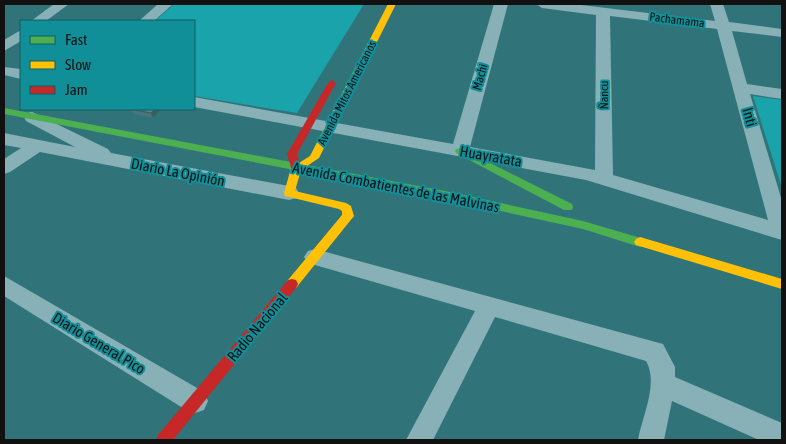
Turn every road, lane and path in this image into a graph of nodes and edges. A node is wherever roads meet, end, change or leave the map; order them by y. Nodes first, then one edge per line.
1 (62, 4) edge
2 (166, 4) edge
3 (392, 4) edge
4 (501, 4) edge
5 (542, 4) edge
6 (716, 4) edge
7 (603, 11) junction
8 (39, 20) edge
9 (147, 20) edge
10 (722, 25) junction
11 (782, 32) edge
12 (20, 35) edge
13 (4, 47) edge
14 (4, 71) edge
15 (339, 71) dead end
16 (20, 74) edge
17 (742, 88) junction
18 (782, 94) edge
19 (4, 99) edge
20 (195, 102) edge
21 (20, 106) edge
22 (20, 110) edge
23 (28, 110) edge
24 (31, 110) edge
25 (60, 110) edge
26 (4, 111) edge
27 (310, 122) junction
28 (330, 126) junction
29 (169, 130) dead end
30 (4, 139) edge
31 (37, 146) junction
32 (460, 151) junction
33 (288, 153) junction
34 (318, 159) junction
35 (114, 160) junction
36 (4, 168) edge
37 (296, 168) junction
38 (604, 179) junction
39 (289, 193) junction
40 (522, 197) dead end
41 (348, 212) joint
42 (781, 232) edge
43 (315, 257) junction
44 (782, 284) edge
45 (4, 285) edge
46 (490, 305) junction
47 (663, 384) junction
48 (195, 401) junction
49 (782, 437) edge
50 (163, 440) edge
51 (419, 440) edge
52 (651, 440) edge

1 - 8 street
2 - 9 street
3 - 28 main road, Avenida Mitos Americanos
4 - 32 street, Machi
5 - 7 street, Pachamama
6 - 10 street, Inti
7 - 10 street, Pachamama
7 - 38 street, Ñancu
10 - 11 street, Pachamama
10 - 17 street, Inti
12 - 13 street
14 - 16 street
15 - 27 main road, Avenida Mitos Americanos
17 - 18 street
17 - 42 street, Inti
19 - 21 main road, Avenida Combatientes de las Malvinas
20 - 27 street, Huayratata
22 - 26 main road, Avenida Combatientes de las Malvinas
23 - 35 street
24 - 37 main road, Avenida Combatientes de las Malvinas
25 - 29 main road
27 - 28 street, Huayratata
27 - 33 main road, Avenida Mitos Americanos
28 - 32 street, Huayratata
28 - 34 main road, Avenida Mitos Americanos
30 - 31 street, Diario La Opinión
31 - 35 street, Diario La Opinión
31 - 36 street
32 - 38 street, Huayratata
32 - 40 main road, Avenida Combatientes de las Malvinas
33 - 34 main road, Avenida Combatientes de las Malvinas
33 - 37 main road
34 - 37 main road, Avenida Mitos Americanos
35 - 39 street, Diario La Opinión
37 - 39 main road
37 - 44 main road, Avenida Combatientes de las Malvinas
38 - 42 street, Huayratata
39 - 41 main road, Diario La Opinión
41 - 43 main road, Radio Nacional
43 - 46 street
43 - 48 main road, Radio Nacional
45 - 48 street, Diario General Pico
46 - 47 street
46 - 51 street
47 - 49 street
47 - 52 street
48 - 50 main road, Radio Nacional

